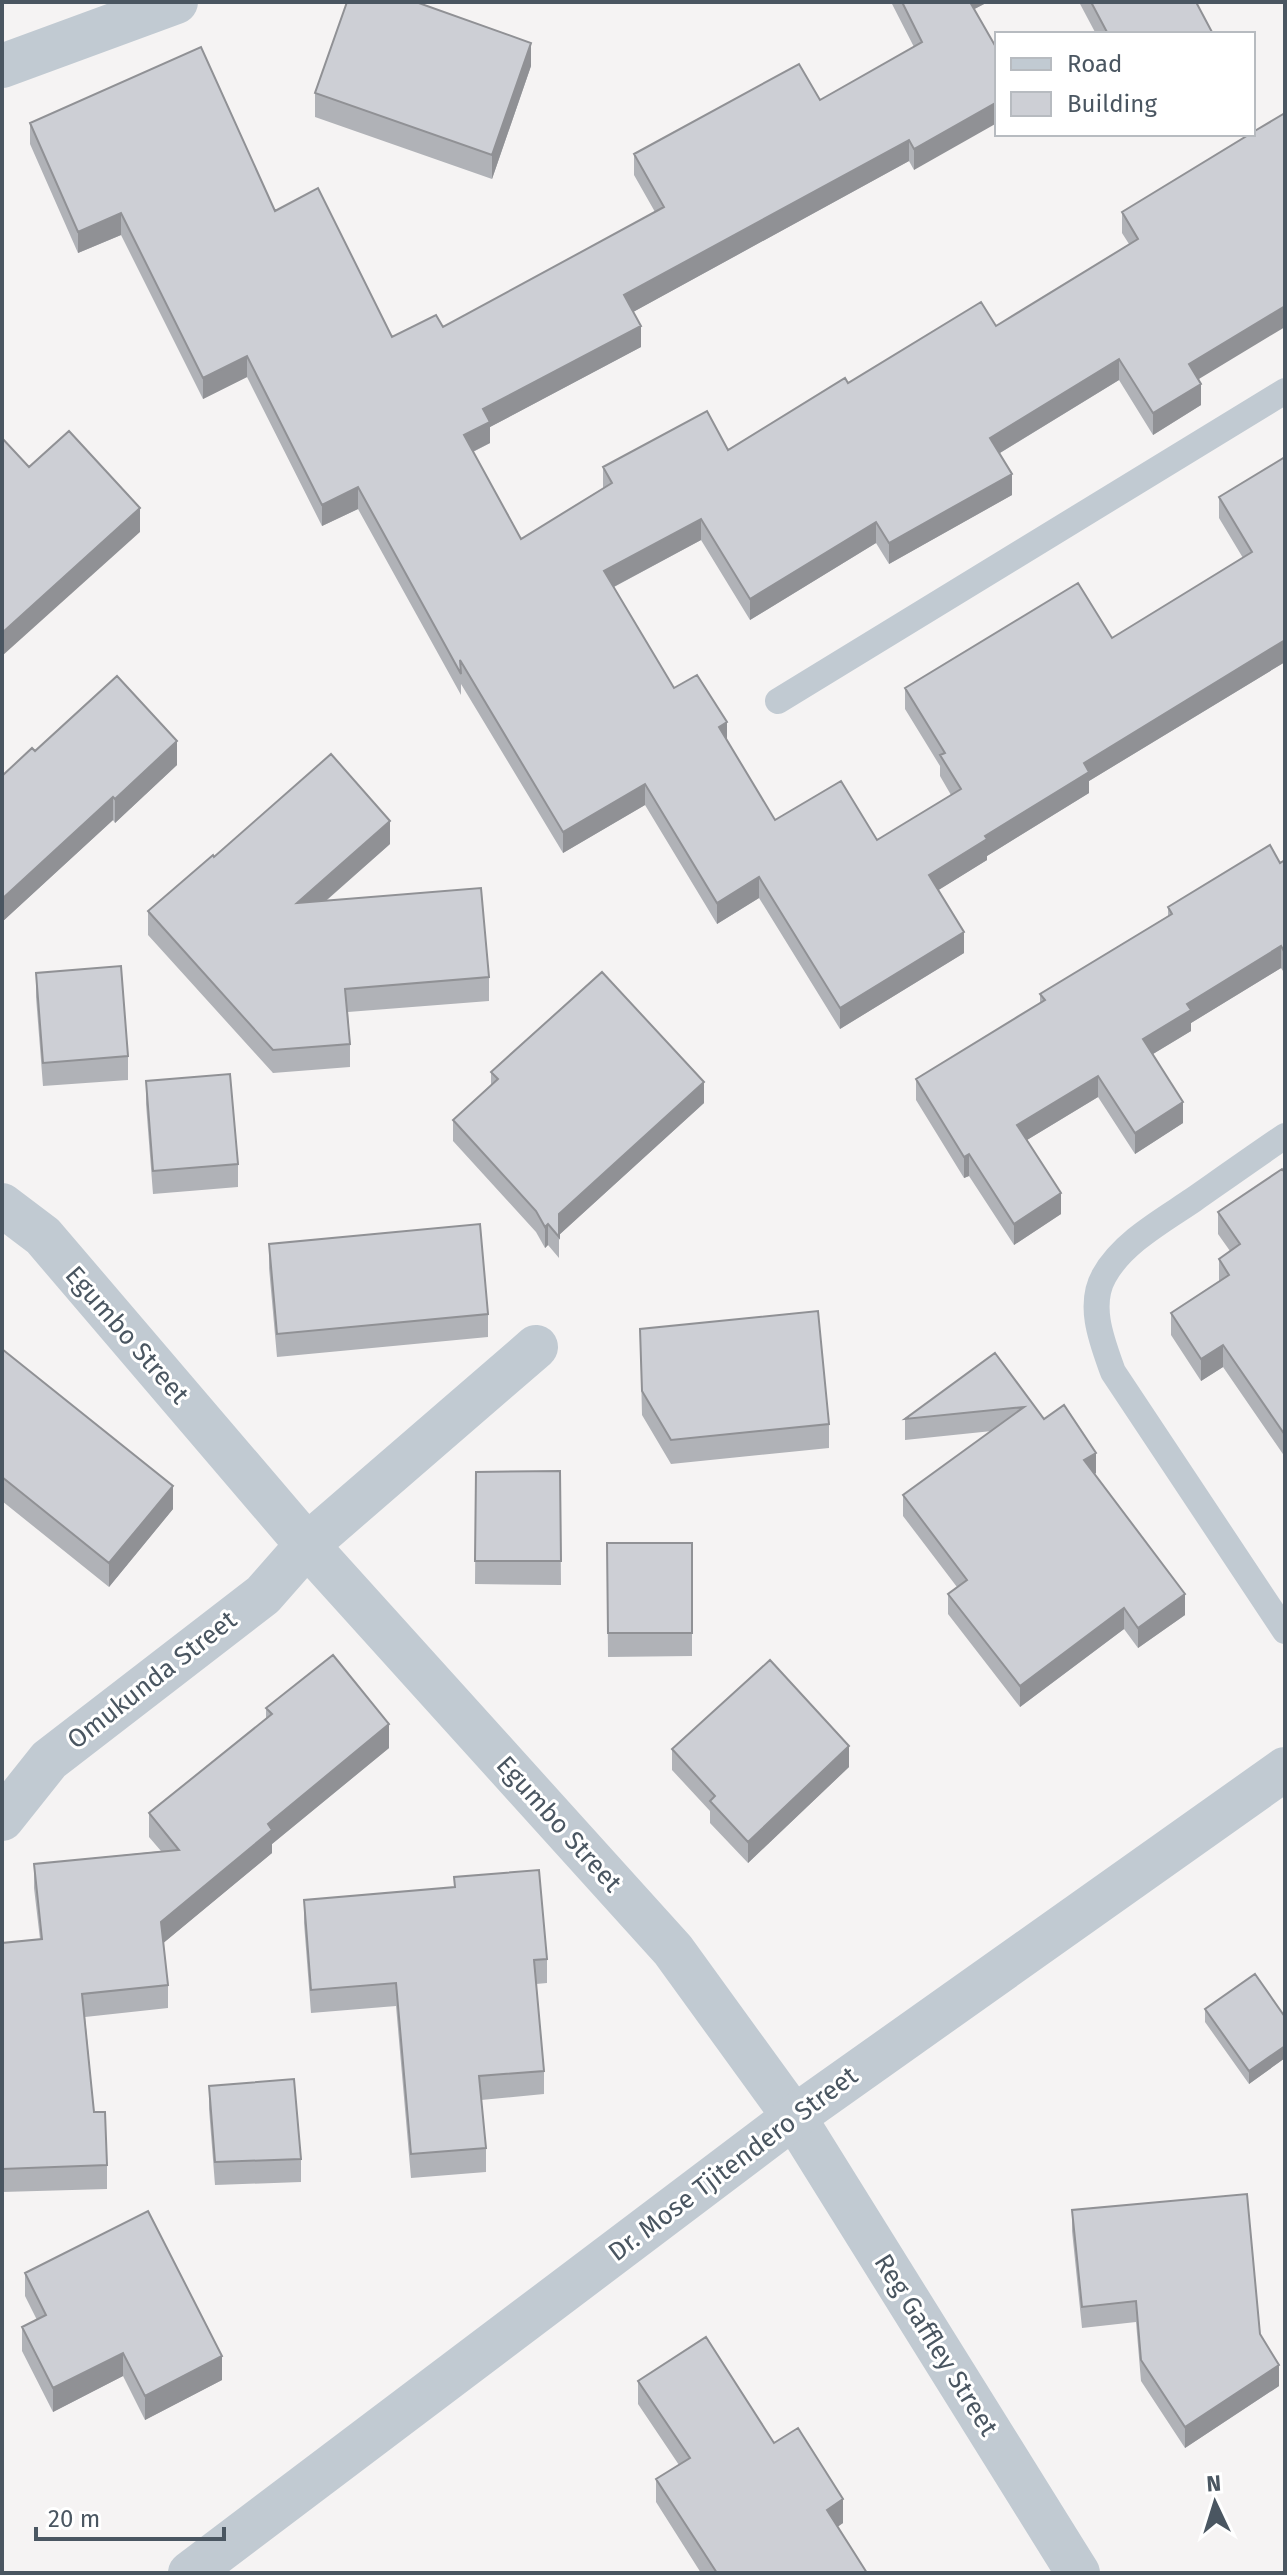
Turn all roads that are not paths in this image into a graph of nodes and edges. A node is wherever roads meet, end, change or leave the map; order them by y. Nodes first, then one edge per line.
1 (176, 2) edge
2 (2, 66) edge
3 (1285, 391) edge
4 (778, 701) dead end
5 (1285, 1136) edge
6 (2, 1205) edge
7 (536, 1347) dead end
8 (307, 1545) junction
9 (1285, 1631) edge
10 (1285, 1769) edge
11 (2, 1819) edge
12 (794, 2117) junction
13 (190, 2573) edge
14 (1078, 2573) edge

1 - 2 street
3 - 4 lane
5 - 9 lane
6 - 8 street, Egumbo Street
7 - 8 street
8 - 11 street, Omukunda Street
8 - 12 street, Egumbo Street
10 - 12 street, Dr. Mose Tjitendero Street
12 - 13 street, Dr. Mose Tjitendero Street
12 - 14 street, Reg Gaffley Street

